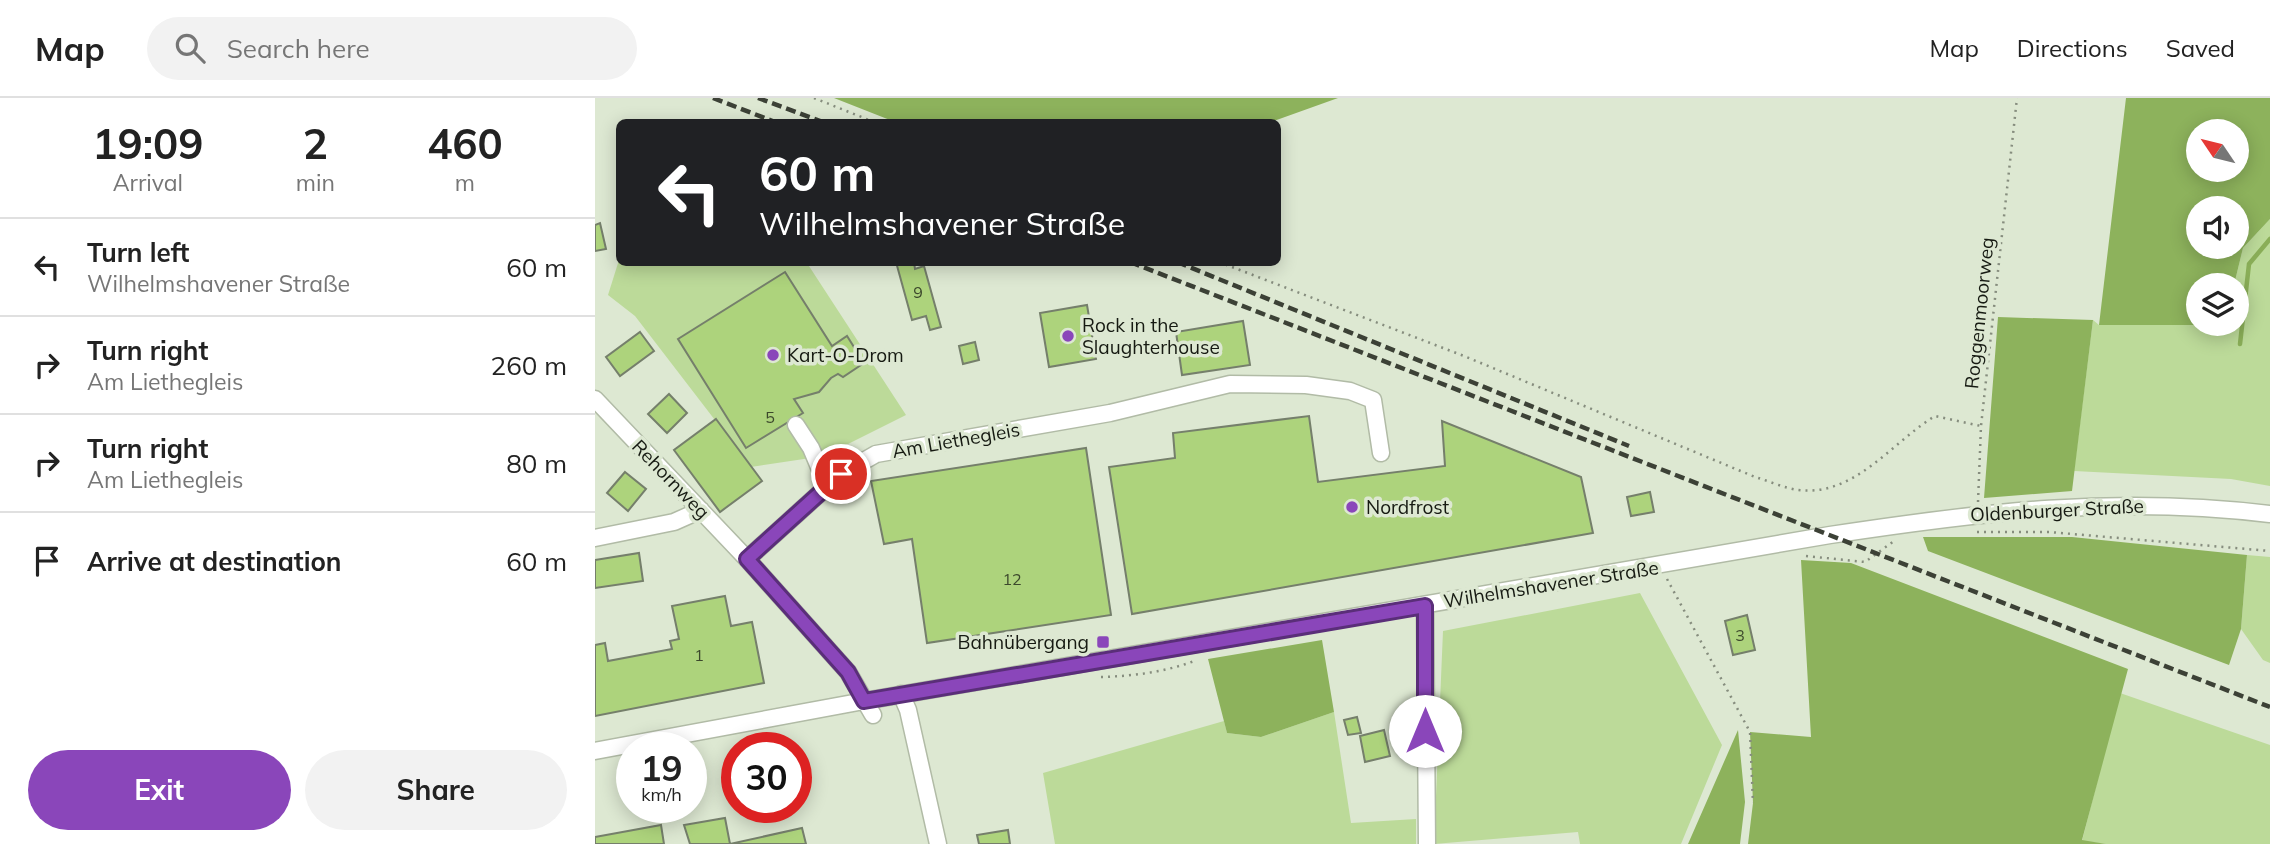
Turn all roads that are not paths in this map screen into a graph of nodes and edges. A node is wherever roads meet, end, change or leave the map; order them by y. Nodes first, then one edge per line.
1 (595, 399) edge
2 (796, 425) dead end
3 (1381, 453) dead end
4 (827, 486) junction
5 (701, 510) junction
6 (2270, 514) edge
7 (1844, 533) joint
8 (595, 537) edge
9 (747, 559) junction
10 (1425, 606) junction
11 (901, 694) junction
12 (864, 701) junction
13 (873, 715) dead end
14 (595, 751) edge
15 (938, 844) edge
16 (1427, 844) edge

1 - 5 street, Rehornweg
2 - 4 street
3 - 4 street, Am Liethegleis
4 - 9 street, Am Liethegleis
5 - 8 street
5 - 9 street, Rehornweg
6 - 7 street, Oldenburger Straße
7 - 10 street, Wilhelmshavener Straße
9 - 12 street
10 - 11 street, Wilhelmshavener Straße
10 - 16 street
11 - 12 street, Wilhelmshavener Straße
11 - 15 street
12 - 13 street
12 - 14 street, Wilhelmshavener Straße

